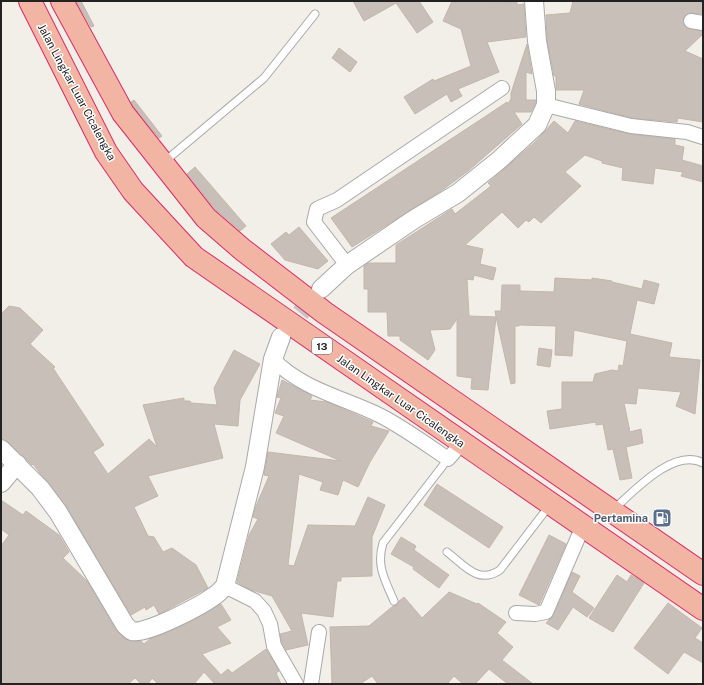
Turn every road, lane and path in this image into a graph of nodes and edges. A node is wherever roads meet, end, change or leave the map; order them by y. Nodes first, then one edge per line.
1 (30, 1) edge
2 (62, 1) edge
3 (534, 1) edge
4 (315, 14) dead end
5 (502, 88) dead end
6 (546, 106) junction
7 (703, 137) edge
8 (162, 164) junction
9 (347, 265) junction
10 (321, 289) tunnel mouth
11 (281, 336) tunnel mouth
12 (273, 360) junction
13 (462, 443) junction
14 (1, 449) edge
15 (448, 459) junction
16 (703, 463) edge
17 (17, 464) junction
18 (1, 483) edge
19 (550, 504) junction
20 (612, 511) junction
21 (583, 526) junction
22 (447, 552) dead end
23 (703, 574) edge
24 (225, 586) junction
25 (394, 601) dead end
26 (703, 609) edge
27 (516, 612) dead end
28 (319, 632) dead end
29 (296, 684) edge
30 (311, 684) edge

1 - 13 highway, Jalan Lingkar Luar Cicalengka / 13
2 - 8 highway
3 - 6 street
4 - 8 lane
5 - 9 street
6 - 7 street
6 - 9 street
8 - 20 highway
9 - 10 street
11 - 12 street
12 - 15 street
12 - 24 street
13 - 15 street
13 - 19 highway, Jalan Lingkar Luar Cicalengka / 13
14 - 17 street
15 - 25 lane
16 - 20 lane
17 - 18 street
17 - 24 street
19 - 21 highway, Jalan Lingkar Luar Cicalengka / 13
19 - 22 lane
20 - 23 highway
21 - 26 highway, Jalan Lingkar Luar Cicalengka / 13
21 - 27 street
24 - 29 street
28 - 30 street

